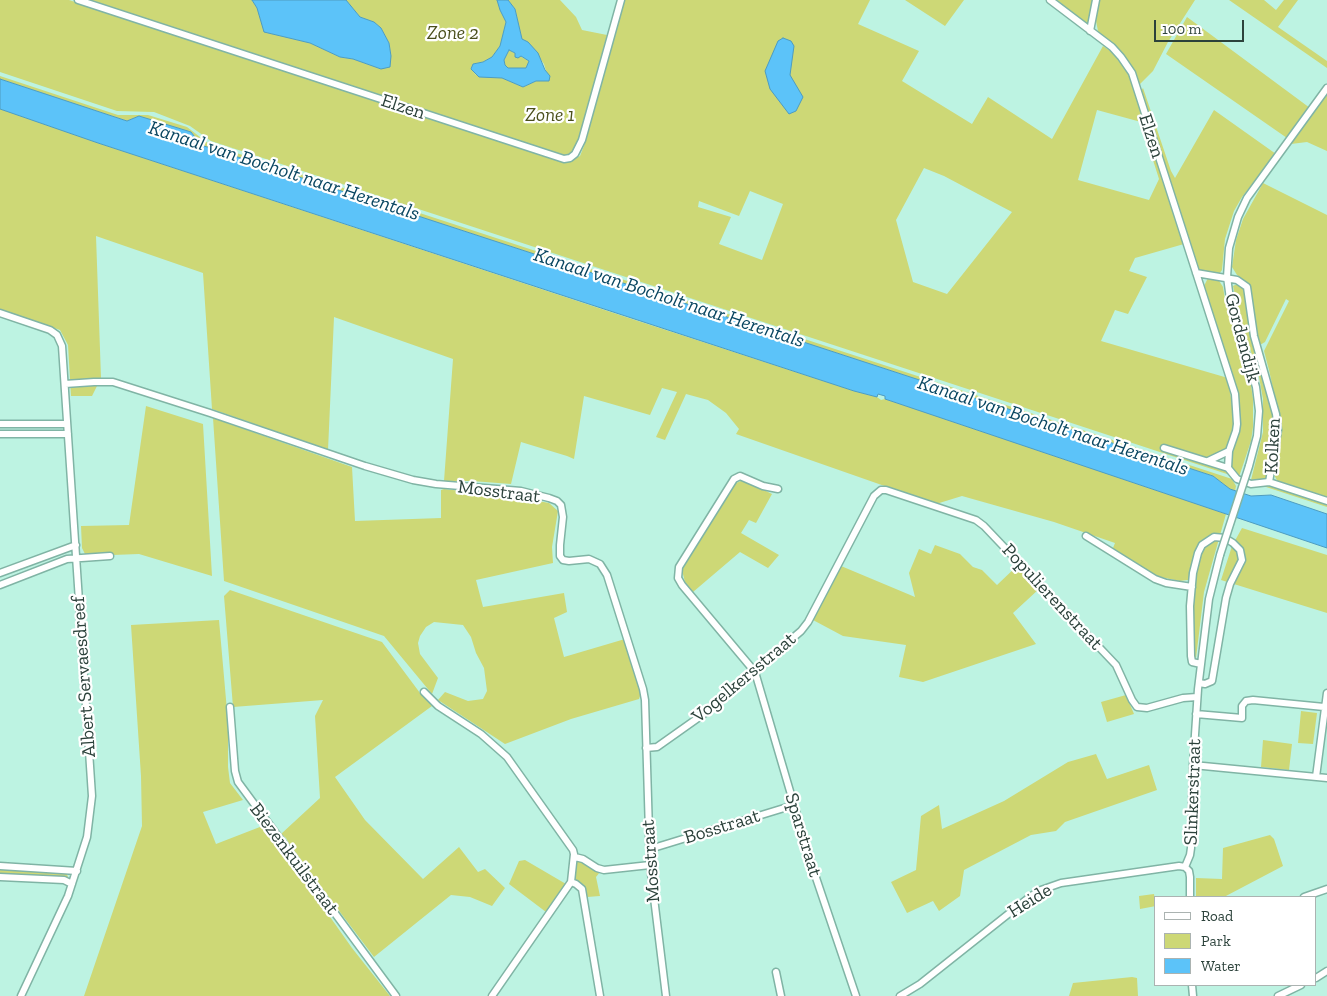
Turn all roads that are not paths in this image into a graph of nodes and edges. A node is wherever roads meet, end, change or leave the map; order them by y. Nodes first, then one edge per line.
1 (78, 0) edge
2 (621, 0) edge
3 (1050, 0) edge
4 (1096, 0) edge
5 (1090, 31) junction
6 (1327, 88) edge
7 (1196, 273) junction
8 (1227, 277) junction
9 (0, 313) edge
10 (65, 384) junction
11 (0, 424) edge
12 (67, 424) junction
13 (0, 434) edge
14 (68, 434) junction
15 (1164, 448) dead end
16 (1229, 452) junction
17 (1208, 461) junction
18 (1249, 466) joint
19 (1228, 468) junction
20 (1270, 482) junction
21 (778, 489) dead end
22 (886, 490) joint
23 (1327, 501) edge
24 (1086, 536) dead end
25 (76, 545) junction
26 (110, 556) dead end
27 (77, 558) junction
28 (0, 573) edge
29 (0, 585) edge
30 (1192, 587) junction
31 (1201, 664) junction
32 (755, 672) junction
33 (1199, 683) junction
34 (424, 692) dead end
35 (1327, 693) edge
36 (1197, 697) junction
37 (230, 707) dead end
38 (1324, 707) junction
39 (1196, 714) junction
40 (646, 748) junction
41 (1193, 765) junction
42 (1316, 777) junction
43 (1327, 778) edge
44 (794, 805) junction
45 (650, 849) junction
46 (575, 857) junction
47 (650, 865) junction
48 (0, 866) edge
49 (1185, 867) junction
50 (77, 871) junction
51 (0, 877) edge
52 (571, 882) junction
53 (72, 884) junction
54 (1327, 889) edge
55 (1190, 896) edge
56 (1307, 896) edge
57 (776, 972) dead end
58 (1299, 986) edge
59 (21, 996) edge
60 (396, 996) edge
61 (492, 996) edge
62 (600, 996) edge
63 (666, 996) edge
64 (781, 996) edge
65 (856, 996) edge
66 (900, 996) edge
67 (1278, 996) edge

1 - 2 street, Elzen
3 - 5 street, Elzen
4 - 5 street
5 - 7 street, Elzen
6 - 8 street, Gordendijk
7 - 8 street
7 - 16 street, Elzen
8 - 18 street, Gordendijk
8 - 20 street, Kolken
9 - 10 street, Albert Servaesdreef
10 - 12 street, Albert Servaesdreef
10 - 40 street, Mosstraat
11 - 12 street
12 - 14 street, Albert Servaesdreef
13 - 14 street
14 - 25 street, Albert Servaesdreef
15 - 17 street
16 - 17 street
16 - 19 street, Elzen
17 - 19 street
18 - 31 street, Slinkerstraat, bridge
19 - 20 street
20 - 23 street, Kolken
21 - 32 street
22 - 32 street, Vogelkersstraat
22 - 36 street, Populierenstraat
24 - 30 street
25 - 27 street, Albert Servaesdreef
25 - 28 street
26 - 27 street
27 - 29 street
27 - 50 street, Albert Servaesdreef
30 - 31 street
30 - 33 street
31 - 33 street, Slinkerstraat
32 - 40 street, Vogelkersstraat
32 - 44 street, Sparstraat
33 - 36 street, Slinkerstraat
34 - 46 street
35 - 38 street
36 - 39 street, Slinkerstraat
37 - 60 street, Biezenkuilstraat
38 - 39 street
38 - 42 street
39 - 41 street, Slinkerstraat
40 - 45 street, Mosstraat
41 - 42 street
41 - 49 street, Slinkerstraat
42 - 43 street
44 - 45 street, Bosstraat
44 - 65 street, Sparstraat
45 - 47 street, Mosstraat
46 - 47 street
46 - 52 street
47 - 63 street, Mosstraat
48 - 50 street
49 - 55 street, Slinkerstraat
49 - 66 street, Heide
50 - 53 street, Albert Servaesdreef
51 - 53 street
52 - 61 street
52 - 62 street
53 - 59 street, Albert Servaesdreef
54 - 56 street
57 - 64 street
58 - 67 street

